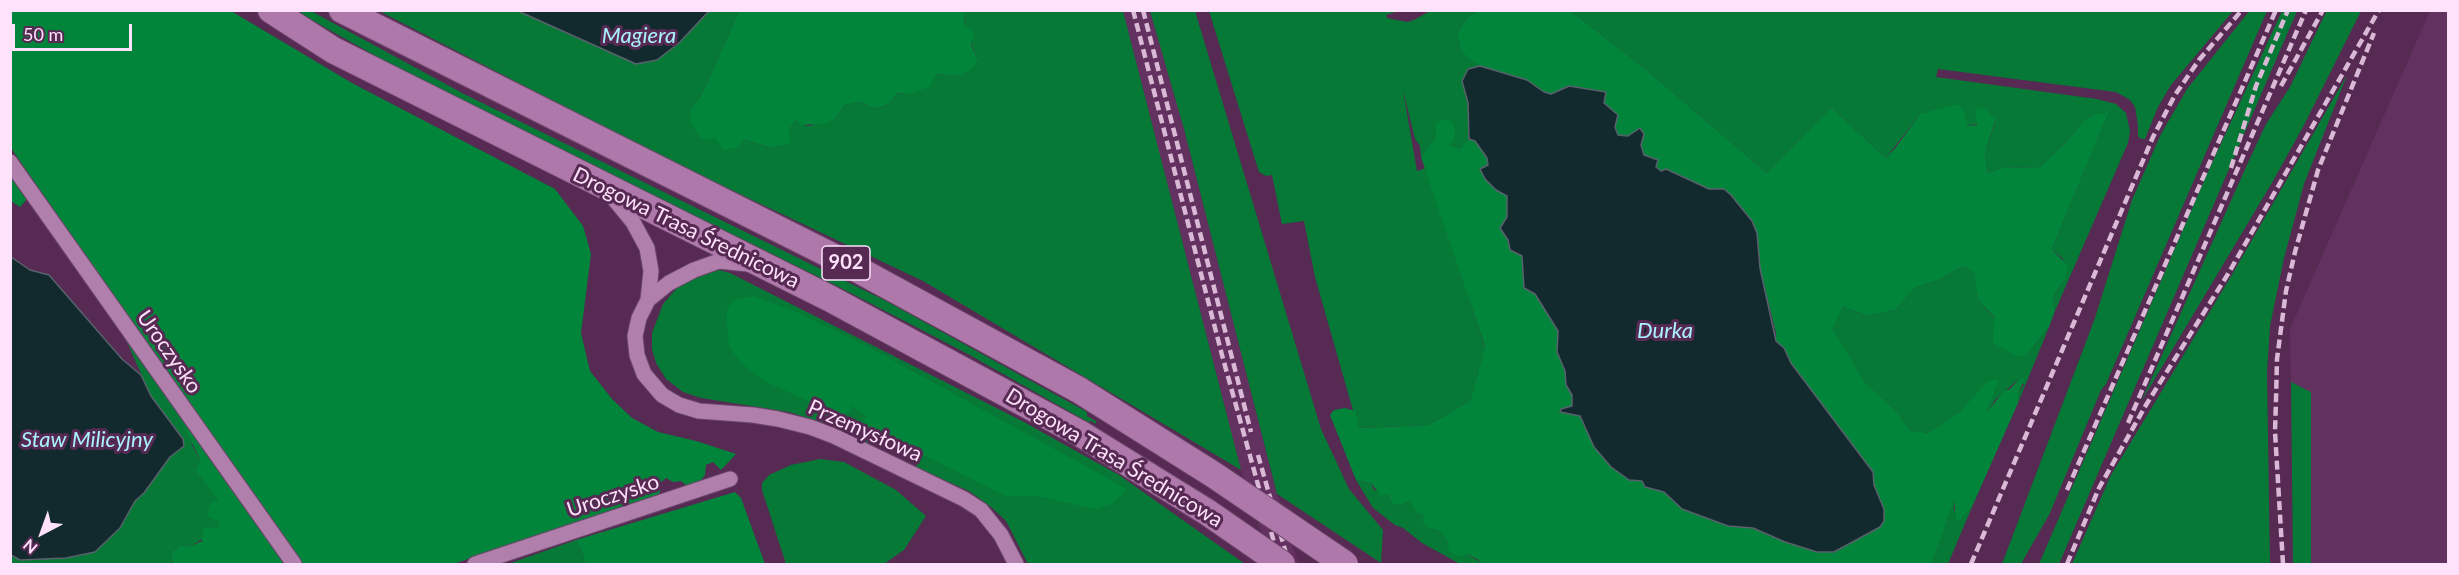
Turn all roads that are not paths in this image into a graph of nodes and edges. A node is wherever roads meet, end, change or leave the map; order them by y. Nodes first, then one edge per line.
1 (271, 10) edge
2 (342, 10) edge
3 (10, 162) edge
4 (604, 187) junction
5 (762, 266) junction
6 (648, 300) junction
7 (730, 479) dead end
8 (294, 564) edge
9 (475, 564) edge
10 (1016, 564) edge
11 (1282, 564) edge
12 (1345, 564) edge

1 - 4 main road, Drogowa Trasa Średnicowa / 902
2 - 12 main road, Drogowa Trasa Średnicowa / 902, bridge
3 - 8 street, Uroczysko
4 - 5 main road, Drogowa Trasa Średnicowa / 902
4 - 6 street, Przemysłowa
5 - 6 street
5 - 11 main road, Drogowa Trasa Średnicowa / 902, bridge
6 - 10 street, Przemysłowa
7 - 9 street, Uroczysko

